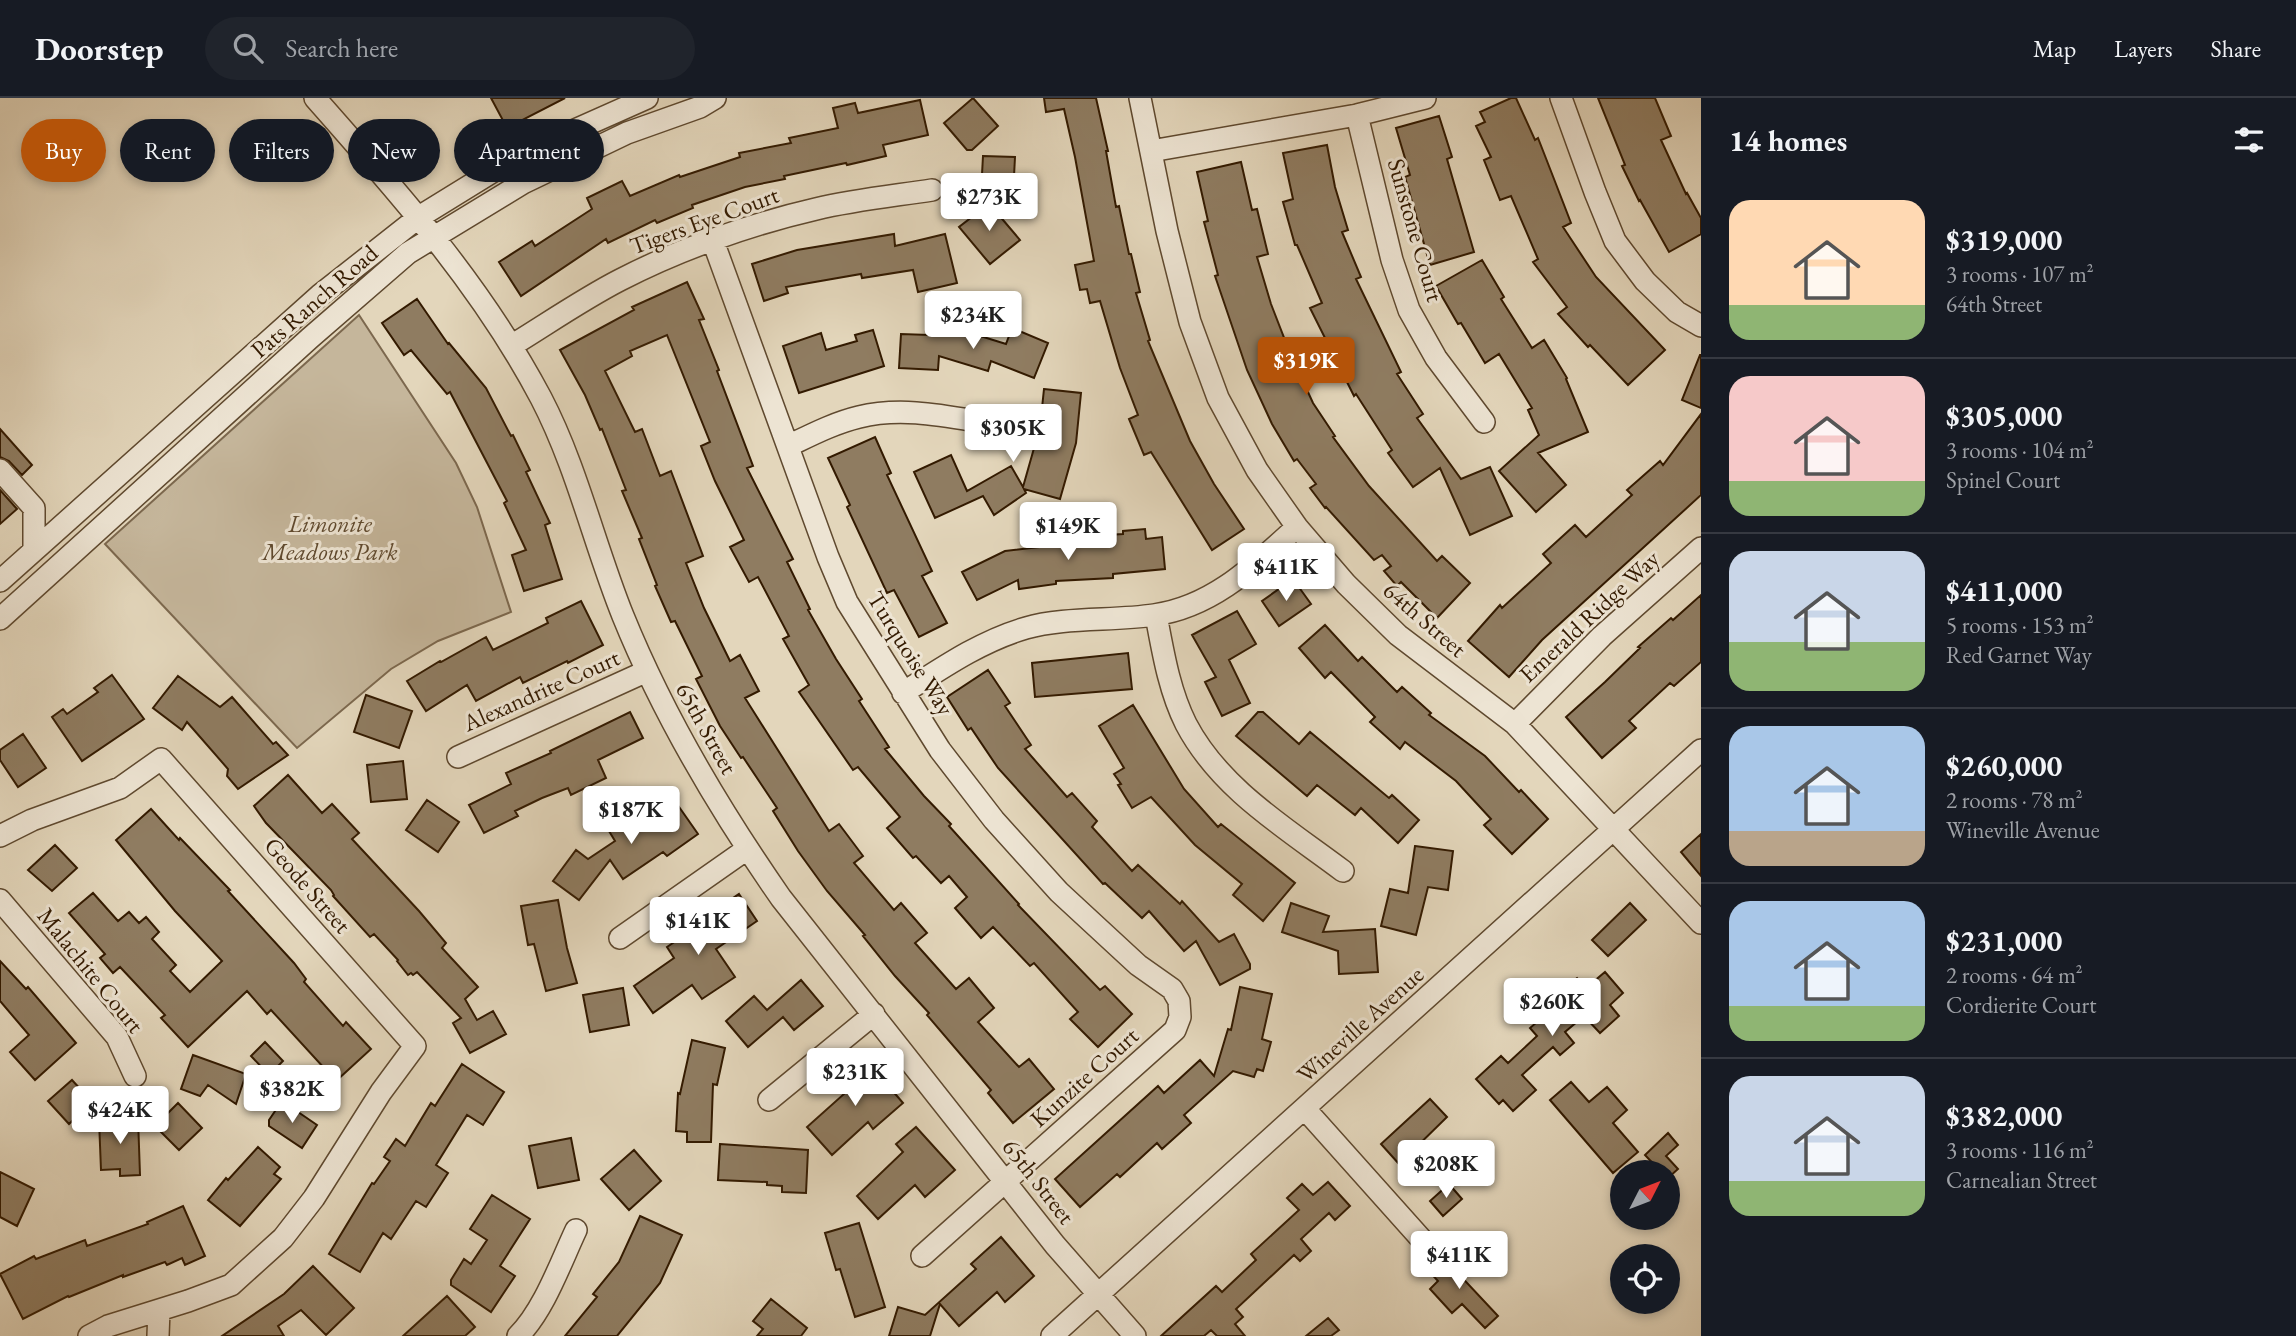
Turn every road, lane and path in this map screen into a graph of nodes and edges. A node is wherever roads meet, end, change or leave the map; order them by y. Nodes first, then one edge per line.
1 (315, 98) edge
2 (647, 98) edge
3 (715, 98) edge
4 (1140, 98) edge
5 (1425, 98) edge
6 (1562, 98) edge
7 (618, 105) edge
8 (1357, 115) junction
9 (1151, 151) junction
10 (932, 190) dead end
11 (419, 217) junction
12 (434, 236) junction
13 (713, 241) junction
14 (1701, 326) edge
15 (511, 346) junction
16 (1484, 422) dead end
17 (994, 424) dead end
18 (788, 446) junction
19 (0, 470) edge
20 (34, 508) junction
21 (72, 516) junction
22 (1297, 527) junction
23 (1701, 548) edge
24 (34, 549) junction
25 (0, 581) edge
26 (1156, 615) junction
27 (0, 619) edge
28 (646, 671) junction
29 (903, 693) junction
30 (1515, 724) junction
31 (1701, 750) edge
32 (458, 757) dead end
33 (1614, 830) junction
34 (0, 836) edge
35 (747, 849) junction
36 (1343, 871) dead end
37 (0, 900) edge
38 (1701, 923) edge
39 (620, 937) dead end
40 (873, 1014) junction
41 (1180, 1017) joint
42 (135, 1076) dead end
43 (769, 1100) dead end
44 (1305, 1109) junction
45 (1006, 1181) junction
46 (576, 1230) dead end
47 (1423, 1241) dead end
48 (922, 1256) dead end
49 (1098, 1295) junction
50 (159, 1310) junction
51 (89, 1336) edge
52 (158, 1336) edge
53 (518, 1336) edge
54 (1052, 1336) edge
55 (1135, 1336) edge

1 - 11 street, 65th Street
2 - 7 street, Pats Ranch Road
3 - 12 street, Pats Ranch Road
4 - 9 street, 64th Street
5 - 8 street
6 - 14 street
7 - 11 street, Pats Ranch Road
8 - 9 street
8 - 16 street, Sunstone Court
9 - 22 street, 64th Street
10 - 13 street, Tigers Eye Court
11 - 12 street, 65th Street
11 - 21 street, Pats Ranch Road
12 - 15 street, 65th Street
12 - 27 street, Pats Ranch Road
13 - 15 street, Tigers Eye Court
13 - 18 street, Turquoise Way
15 - 28 street, 65th Street
17 - 18 street
18 - 29 street, Turquoise Way
19 - 20 street
20 - 21 street
20 - 24 street
21 - 24 street, Pats Ranch Road
22 - 26 street
22 - 30 street, 64th Street
23 - 30 street, Emerald Ridge Way
24 - 25 street, Pats Ranch Road
26 - 29 street
26 - 36 street
28 - 32 street, Alexandrite Court
28 - 35 street, 65th Street
29 - 41 street, Turquoise Way
30 - 33 street, 64th Street
31 - 33 street, Wineville Avenue
33 - 38 street, 64th Street
33 - 44 street, Wineville Avenue
34 - 50 street, Geode Street
35 - 39 street
35 - 40 street, 65th Street
37 - 42 street, Malachite Court
40 - 43 street
40 - 45 street, 65th Street
41 - 45 street, Kunzite Court
44 - 47 street
44 - 49 street, Wineville Avenue
45 - 48 street, Kunzite Court
45 - 49 street, 65th Street
46 - 53 street
49 - 54 street, Wineville Avenue
49 - 55 street, 65th Street
50 - 51 street
50 - 52 street

